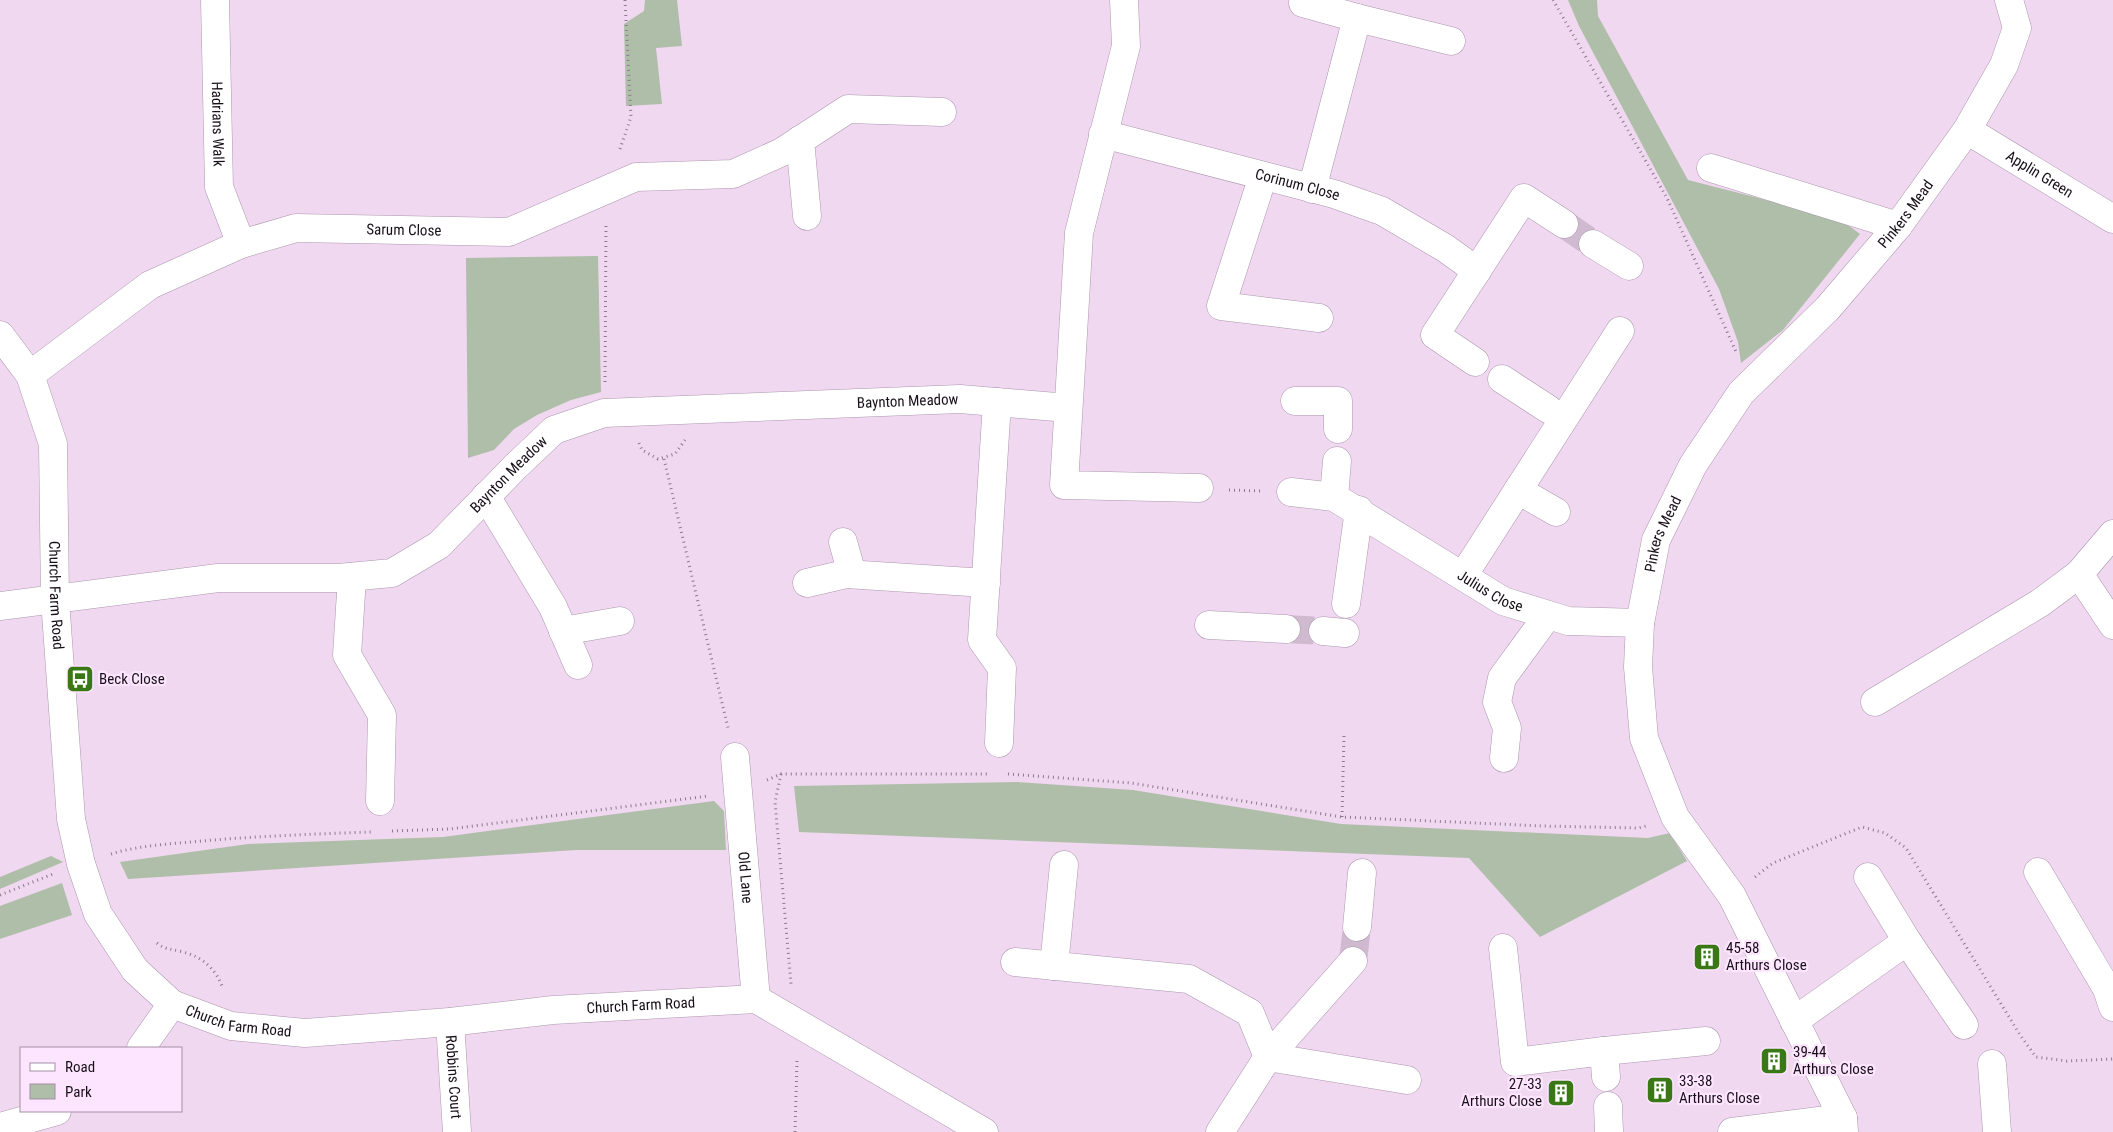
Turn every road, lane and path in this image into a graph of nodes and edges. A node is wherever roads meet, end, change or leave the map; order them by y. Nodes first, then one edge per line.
1 (215, 0) edge
2 (1124, 0) edge
3 (1553, 0) edge
4 (2011, 0) edge
5 (1303, 3) dead end
6 (1357, 18) junction
7 (1451, 41) dead end
8 (942, 112) dead end
9 (1966, 130) junction
10 (1103, 134) junction
11 (800, 140) junction
12 (1711, 168) dead end
13 (1263, 176) junction
14 (1312, 189) junction
15 (807, 216) dead end
16 (2113, 219) edge
17 (1564, 224) tunnel mouth
18 (1898, 226) junction
19 (241, 244) junction
20 (1593, 244) tunnel mouth
21 (1630, 266) dead end
22 (1477, 271) junction
23 (1319, 318) dead end
24 (1620, 331) dead end
25 (0, 334) edge
26 (1474, 362) dead end
27 (30, 375) junction
28 (1502, 379) dead end
29 (1741, 393) junction
30 (1294, 401) dead end
31 (997, 402) junction
32 (1068, 408) junction
33 (1548, 409) dead end
34 (1338, 429) dead end
35 (664, 459) dead end
36 (1337, 461) dead end
37 (1199, 488) joint
38 (1518, 490) junction
39 (1291, 492) joint
40 (486, 496) junction
41 (1334, 497) junction
42 (1359, 510) junction
43 (1556, 512) dead end
44 (2113, 534) edge
45 (843, 542) dead end
46 (852, 574) junction
47 (2079, 574) junction
48 (1463, 576) junction
49 (352, 577) junction
50 (807, 583) dead end
51 (986, 583) junction
52 (55, 600) junction
53 (1346, 604) dead end
54 (0, 606) edge
55 (1548, 615) junction
56 (620, 621) dead end
57 (1640, 623) junction
58 (1209, 625) dead end
59 (2113, 625) edge
60 (1286, 629) tunnel mouth
61 (563, 631) junction
62 (578, 665) dead end
63 (1875, 702) dead end
64 (1344, 736) dead end
65 (999, 743) dead end
66 (735, 757) joint
67 (1504, 758) dead end
68 (781, 774) junction
69 (738, 792) junction
70 (380, 801) dead end
71 (1342, 817) junction
72 (1675, 817) junction
73 (391, 831) dead end
74 (372, 832) dead end
75 (81, 864) junction
76 (1064, 865) dead end
77 (2038, 872) dead end
78 (1362, 873) dead end
79 (1868, 877) dead end
80 (0, 895) edge
81 (1356, 927) tunnel mouth
82 (154, 941) dead end
83 (1907, 941) junction
84 (1503, 948) dead end
85 (1353, 961) tunnel mouth
86 (1015, 962) dead end
87 (1054, 966) junction
88 (224, 993) dead end
89 (756, 999) junction
90 (172, 1004) junction
91 (2113, 1007) edge
92 (794, 1021) junction
93 (1794, 1021) junction
94 (450, 1022) junction
95 (1964, 1025) dead end
96 (1706, 1041) dead end
97 (142, 1047) edge
98 (1268, 1058) junction
99 (1992, 1064) dead end
100 (1407, 1080) dead end
101 (53, 1112) edge
102 (1843, 1125) edge
103 (0, 1127) edge
104 (457, 1132) edge
105 (795, 1132) edge
106 (984, 1132) edge
107 (1220, 1132) edge
108 (1732, 1132) edge
109 (1997, 1132) edge

1 - 19 street, Hadrians Walk
2 - 10 street
3 - 29 path
4 - 9 street, Pinkers Mead
5 - 6 street
6 - 7 street
6 - 14 street
8 - 11 street, Sarum Close
9 - 16 street, Applin Green
9 - 18 street, Pinkers Mead
10 - 13 street, Corinum Close
10 - 32 street
11 - 15 street
11 - 19 street, Sarum Close
12 - 18 street
13 - 14 street, Corinum Close
13 - 23 street
14 - 22 street, Corinum Close
17 - 22 street
18 - 29 street, Pinkers Mead
19 - 27 street, Sarum Close
20 - 21 street
22 - 26 street
24 - 38 street
25 - 27 street, Church Farm Road
27 - 52 street, Church Farm Road
28 - 33 street
29 - 57 street, Pinkers Mead
30 - 34 street
31 - 32 street, Baynton Meadow
31 - 40 street, Baynton Meadow
31 - 51 street
32 - 37 street
35 - 66 path
36 - 41 street
37 - 39 path
38 - 43 street
38 - 48 street
39 - 41 street, Julius Close
40 - 49 street, Baynton Meadow
40 - 61 street
41 - 42 street, Julius Close
42 - 48 street, Julius Close
42 - 53 street
44 - 47 street
45 - 46 street
46 - 50 street
46 - 51 street
47 - 59 street
47 - 63 street
48 - 55 street, Julius Close
49 - 52 street, Baynton Meadow
49 - 70 street
51 - 65 street
52 - 54 street
52 - 75 street, Church Farm Road
55 - 57 street, Julius Close
55 - 67 street
56 - 61 street
57 - 72 street, Pinkers Mead
58 - 60 street
61 - 62 street
64 - 71 path
66 - 69 street, Old Lane
68 - 69 path
68 - 71 path
68 - 92 path
69 - 73 path
69 - 89 street, Old Lane
71 - 72 path
72 - 93 street, Pinkers Mead
74 - 75 path
75 - 80 path
75 - 90 street, Church Farm Road
76 - 87 street
77 - 91 street
78 - 81 street
79 - 83 street
82 - 88 path
83 - 93 street
83 - 95 street
84 - 96 street
85 - 98 street
86 - 87 street
87 - 98 street
89 - 92 street
89 - 94 street, Church Farm Road
90 - 94 street, Church Farm Road
90 - 97 street
92 - 105 path
92 - 106 street
93 - 102 street, Pinkers Mead
94 - 104 street, Robbins Court
98 - 100 street
98 - 107 street
99 - 109 street
101 - 103 street
102 - 108 street

